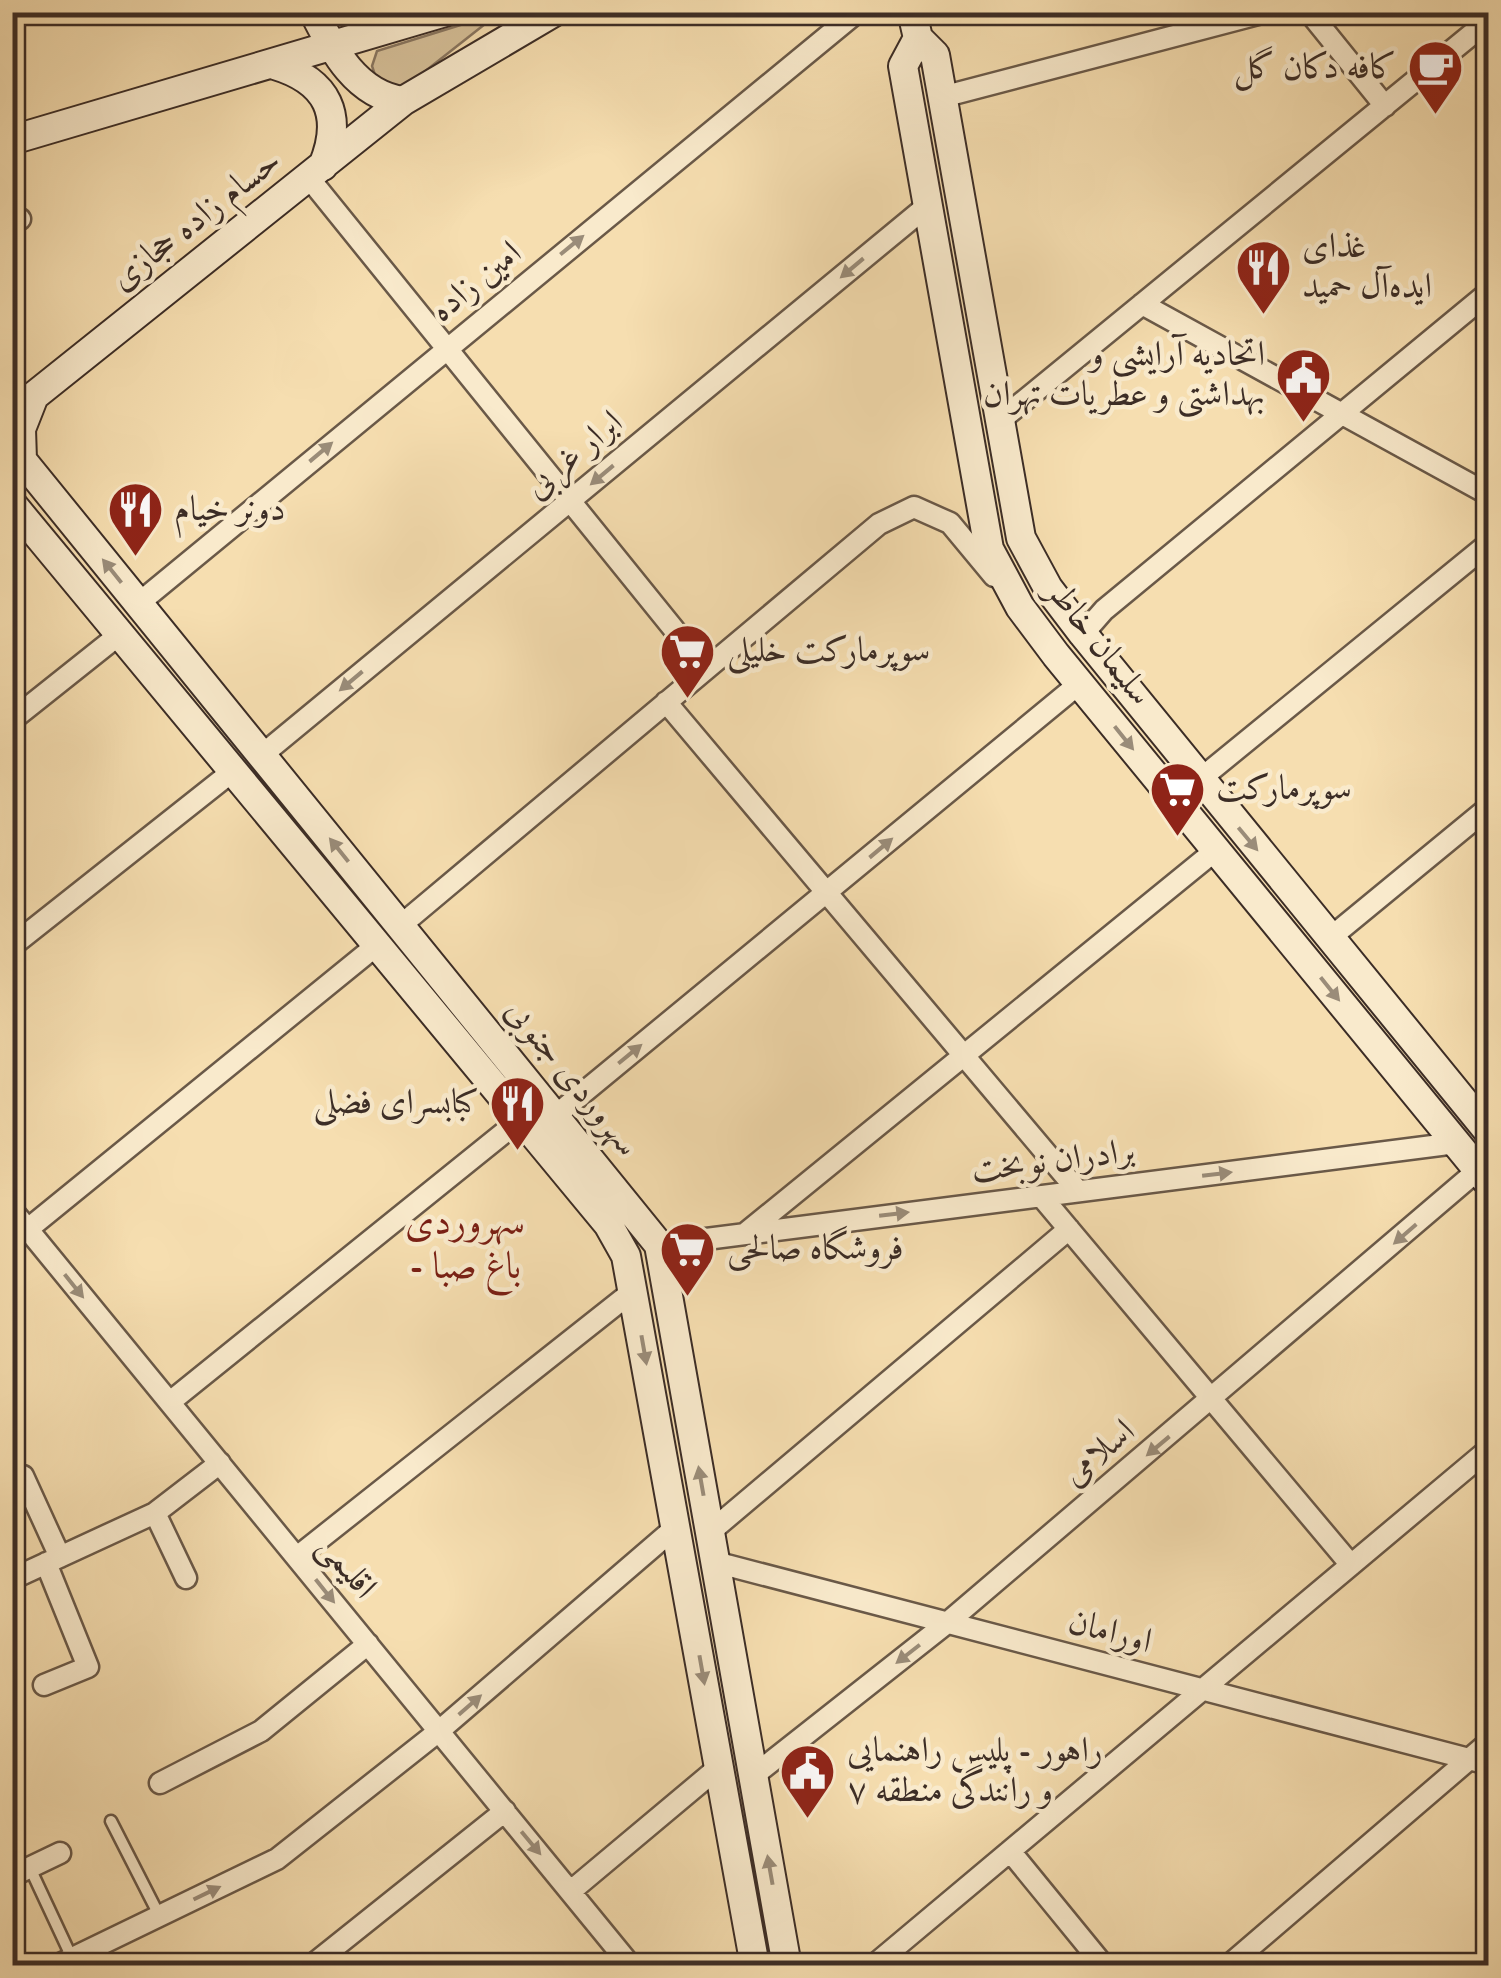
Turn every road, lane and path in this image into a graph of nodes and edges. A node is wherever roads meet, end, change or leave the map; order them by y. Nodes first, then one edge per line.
1 (26, 12) edge
2 (314, 12) edge
3 (446, 12) edge
4 (554, 12) edge
5 (857, 12) edge
6 (1266, 12) edge
7 (1308, 12) edge
8 (12, 17) edge
9 (1488, 21) edge
10 (915, 25) edge
11 (332, 50) junction
12 (275, 65) junction
13 (942, 98) junction
14 (403, 101) junction
15 (1385, 106) junction
16 (12, 140) edge
17 (316, 172) junction
18 (928, 206) junction
19 (1488, 293) edge
20 (1142, 304) junction
21 (446, 348) junction
22 (23, 397) edge
23 (1342, 414) junction
24 (1003, 418) junction
25 (1488, 494) edge
26 (570, 501) junction
27 (12, 504) edge
28 (1488, 544) edge
29 (138, 604) junction
30 (1020, 606) junction
31 (120, 634) junction
32 (1082, 634) junction
33 (706, 669) junction
34 (1080, 683) junction
35 (666, 702) junction
36 (12, 720) edge
37 (262, 755) junction
38 (233, 771) junction
39 (1199, 780) junction
40 (1488, 808) edge
41 (1216, 850) junction
42 (828, 892) junction
43 (400, 926) junction
44 (1330, 938) junction
45 (377, 945) junction
46 (12, 946) edge
47 (965, 1053) junction
48 (555, 1116) junction
49 (1484, 1116) edge
50 (520, 1119) junction
51 (1456, 1143) junction
52 (1483, 1176) edge
53 (1078, 1191) junction
54 (1041, 1196) junction
55 (12, 1210) edge
56 (1069, 1229) junction
57 (20, 1232) edge
58 (745, 1234) junction
59 (659, 1245) junction
60 (633, 1291) junction
61 (1212, 1400) junction
62 (170, 1402) junction
63 (1488, 1450) edge
64 (220, 1463) junction
65 (23, 1476) dead end
66 (155, 1514) junction
67 (676, 1528) junction
68 (710, 1532) junction
69 (297, 1557) junction
70 (53, 1560) junction
71 (715, 1562) junction
72 (1351, 1565) junction
73 (186, 1578) dead end
74 (12, 1579) edge
75 (947, 1623) junction
76 (368, 1644) junction
77 (44, 1685) dead end
78 (1202, 1690) junction
79 (439, 1731) junction
80 (1488, 1743) edge
81 (1479, 1761) edge
82 (719, 1767) junction
83 (753, 1776) junction
84 (160, 1784) dead end
85 (505, 1811) junction
86 (111, 1821) dead end
87 (1010, 1850) junction
88 (60, 1854) dead end
89 (21, 1872) edge
90 (571, 1891) junction
91 (159, 1916) junction
92 (64, 1962) edge
93 (311, 1966) edge
94 (632, 1966) edge
95 (756, 1966) edge
96 (787, 1966) edge
97 (873, 1966) edge
98 (1104, 1966) edge
99 (1228, 1966) edge

1 - 8 street
2 - 11 main road
3 - 11 main road
4 - 14 main road, حسام زاده حجازی
21 -> 5 street, امین زاده
6 - 13 street
7 - 15 street
9 - 15 street
10 - 13 main road, سلیمان خاطر
10 - 18 main road, سلیمان خاطر
11 - 12 main road
11 - 14 main road
12 - 16 main road
12 - 17 main road
13 - 24 main road, سلیمان خاطر
14 - 17 main road, حسام زاده حجازی
15 - 20 street
17 - 21 street
17 - 22 main road, حسام زاده حجازی
18 -> 26 street, ابرار غربی
18 - 30 main road, سلیمان خاطر
19 - 23 street
20 - 23 street
20 - 24 street
21 - 26 street
29 -> 21 street, امین زاده
29 -> 22 main road, سهروردی جنوبی
23 - 25 street
23 - 32 street
24 - 32 main road, سلیمان خاطر
26 - 33 street
26 -> 37 street, ابرار غربی
27 - 31 main road, سهروردی جنوبی
28 - 39 street
29 - 37 main road, سهروردی جنوبی
30 - 33 street
30 - 34 main road, سلیمان خاطر
31 - 36 street
31 - 38 main road, سهروردی جنوبی
32 - 39 main road, سلیمان خاطر
33 - 35 street
34 -> 41 main road, سلیمان خاطر
42 -> 34 street
35 - 42 street
35 - 43 street
43 -> 37 main road, سهروردی جنوبی
38 - 45 main road, سهروردی جنوبی
38 - 46 street
39 -> 44 main road, سلیمان خاطر
40 - 44 street
41 - 47 street
41 -> 51 main road, سلیمان خاطر
42 - 47 street
48 -> 42 street
43 - 45 main road
43 - 48 main road, سهروردی جنوبی
44 - 49 main road, سلیمان خاطر
45 - 50 main road, سهروردی جنوبی
45 - 57 street
47 - 53 street
47 - 58 street
48 - 59 main road, سهروردی جنوبی
49 - 51 main road
50 - 60 main road, سهروردی جنوبی
50 - 62 street
51 - 52 main road, سلیمان خاطر
53 -> 51 street, برادران نوبخت
52 -> 61 street, اسلامی
53 - 54 street, برادران نوبخت
54 - 56 street
58 -> 54 street, برادران نوبخت
55 - 57 street, اقلیمی
56 - 61 street
56 - 68 street
57 -> 62 street, اقلیمی
58 - 59 street, برادران نوبخت
68 -> 59 main road, سهروردی جنوبی
60 -> 67 main road, سهروردی جنوبی
60 - 69 street
61 - 72 street
61 -> 75 street, اسلامی
62 - 64 street, اقلیمی
63 - 72 street
64 - 66 street
64 - 69 street, اقلیمی
65 - 70 street
66 - 70 street
66 - 73 street
79 -> 67 street
67 -> 82 main road, سهروردی جنوبی
68 - 71 main road, سهروردی جنوبی
69 -> 76 street, اقلیمی
70 - 74 street
70 - 77 street
71 - 75 street, اورامان
71 - 83 main road, سهروردی جنوبی
72 - 78 street
75 - 78 street, اورامان
75 -> 83 street, اسلامی
76 - 79 street, اقلیمی
76 - 84 street
78 - 81 street, اورامان
78 - 87 street
79 - 85 street, اقلیمی
91 -> 79 street
80 - 81 street
81 - 99 street
82 - 90 street
82 - 95 main road, سهروردی جنوبی
96 -> 83 main road, سهروردی جنوبی
85 -> 90 street, اقلیمی
85 - 93 street
86 - 91 lane
87 - 97 street
87 - 98 street
88 - 89 street
89 - 92 lane
90 - 94 street, اقلیمی
91 - 92 street

